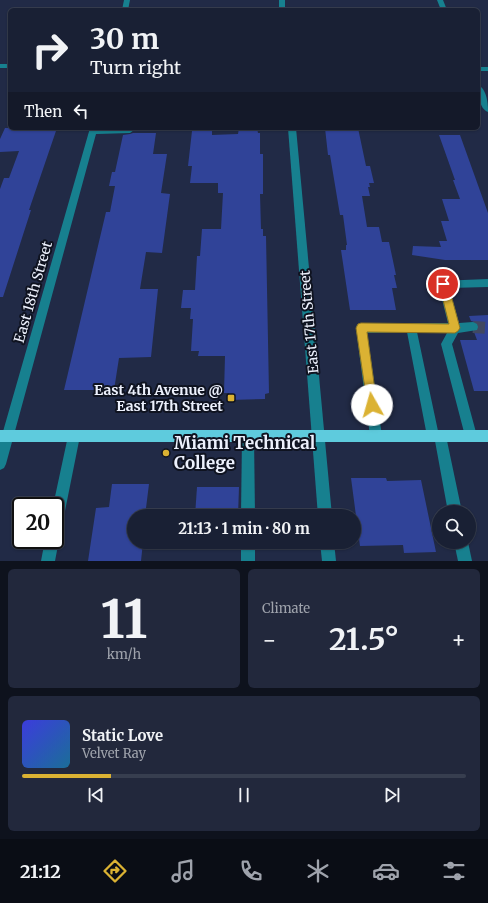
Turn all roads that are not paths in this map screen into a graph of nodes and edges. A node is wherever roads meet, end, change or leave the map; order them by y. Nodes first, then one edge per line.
1 (480, 92) edge
2 (488, 110) edge
3 (93, 130) edge
4 (292, 130) edge
5 (488, 283) edge
6 (411, 327) junction
7 (473, 327) tunnel mouth
8 (455, 328) junction
9 (4, 436) edge
10 (74, 436) junction
11 (248, 436) junction
12 (319, 436) junction
13 (376, 436) junction
14 (437, 436) junction
15 (471, 436) junction
16 (488, 436) edge
17 (0, 464) edge
18 (61, 497) edge
19 (453, 505) edge
20 (248, 509) edge
21 (324, 509) edge
22 (50, 549) edge
23 (248, 549) edge
24 (328, 549) edge
25 (462, 549) edge
26 (48, 561) edge
27 (248, 561) edge
28 (329, 561) edge
29 (465, 561) edge

1 - 2 street
3 - 9 street, East 18th Street
4 - 12 street, East 17th Street
5 - 8 street
6 - 8 street
6 - 13 street
6 - 14 street
7 - 8 street
8 - 15 street
9 - 10 main road
9 - 17 street, East 18th Street
10 - 11 main road
10 - 18 street
11 - 12 main road
11 - 20 street
12 - 13 main road
12 - 21 street, East 17th Street
13 - 14 main road
14 - 15 main road
14 - 19 street
15 - 16 main road
22 - 26 street
23 - 27 street
24 - 28 street
25 - 29 street

